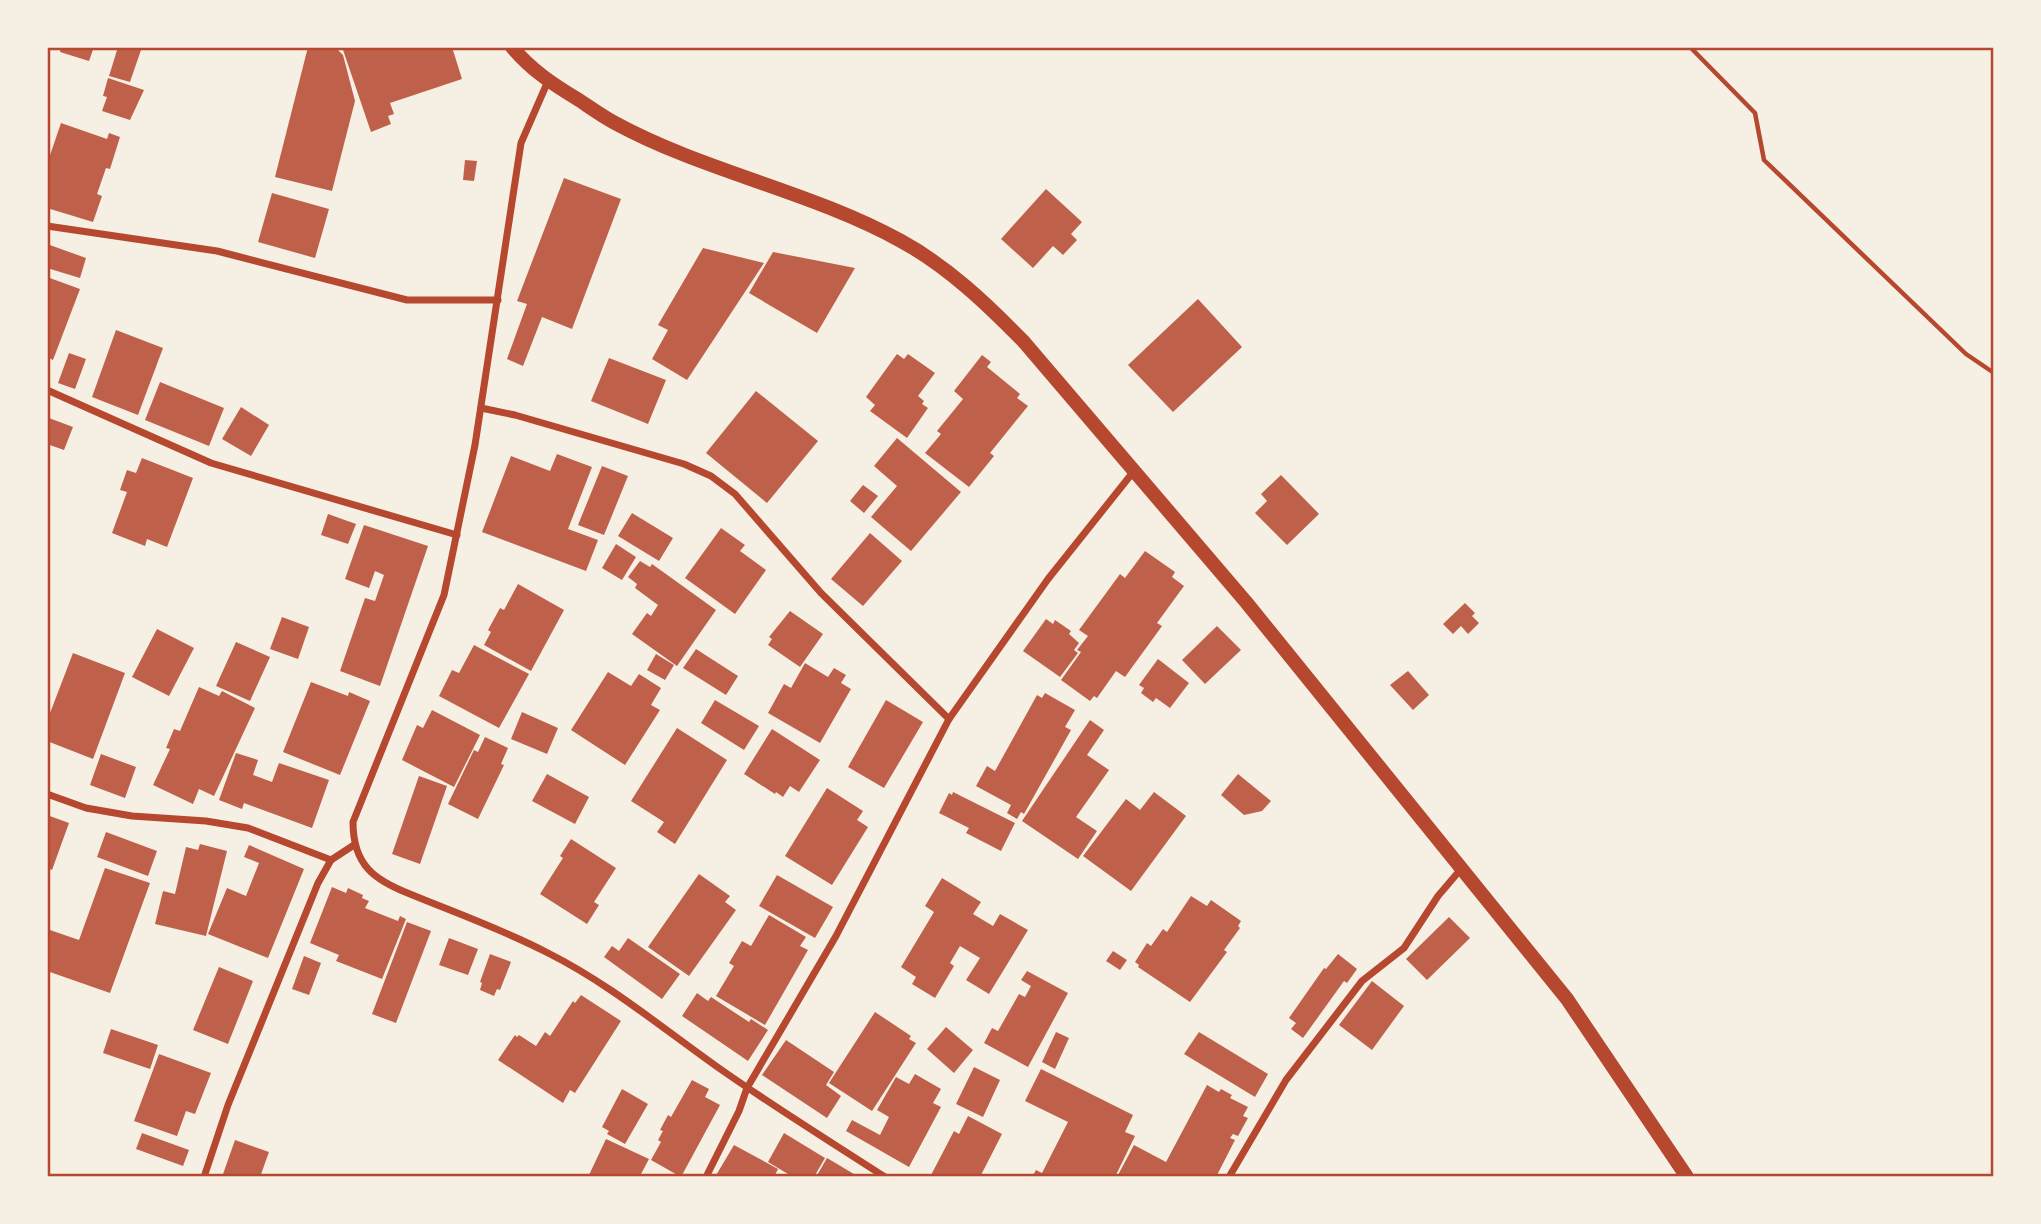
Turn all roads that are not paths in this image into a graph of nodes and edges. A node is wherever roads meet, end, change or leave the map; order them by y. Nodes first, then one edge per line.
1 (512, 47) edge
2 (548, 81) junction
3 (47, 226) edge
4 (498, 300) junction
5 (47, 390) edge
6 (481, 408) junction
7 (1135, 471) junction
8 (457, 535) junction
9 (949, 719) junction
10 (47, 794) edge
11 (354, 845) junction
12 (331, 860) junction
13 (1461, 869) junction
14 (747, 1088) junction
15 (204, 1177) edge
16 (706, 1177) edge
17 (885, 1177) edge
18 (1229, 1177) edge
19 (1687, 1177) edge

1 - 2 main road
2 - 4 street
2 - 7 main road
3 - 4 street
4 - 6 street
5 - 8 street
6 - 8 street
6 - 9 street
7 - 9 street
7 - 13 main road
8 - 11 street
9 - 14 street
10 - 12 street
11 - 12 street
11 - 14 street
12 - 15 street
13 - 18 street
13 - 19 main road
14 - 16 street
14 - 17 street

